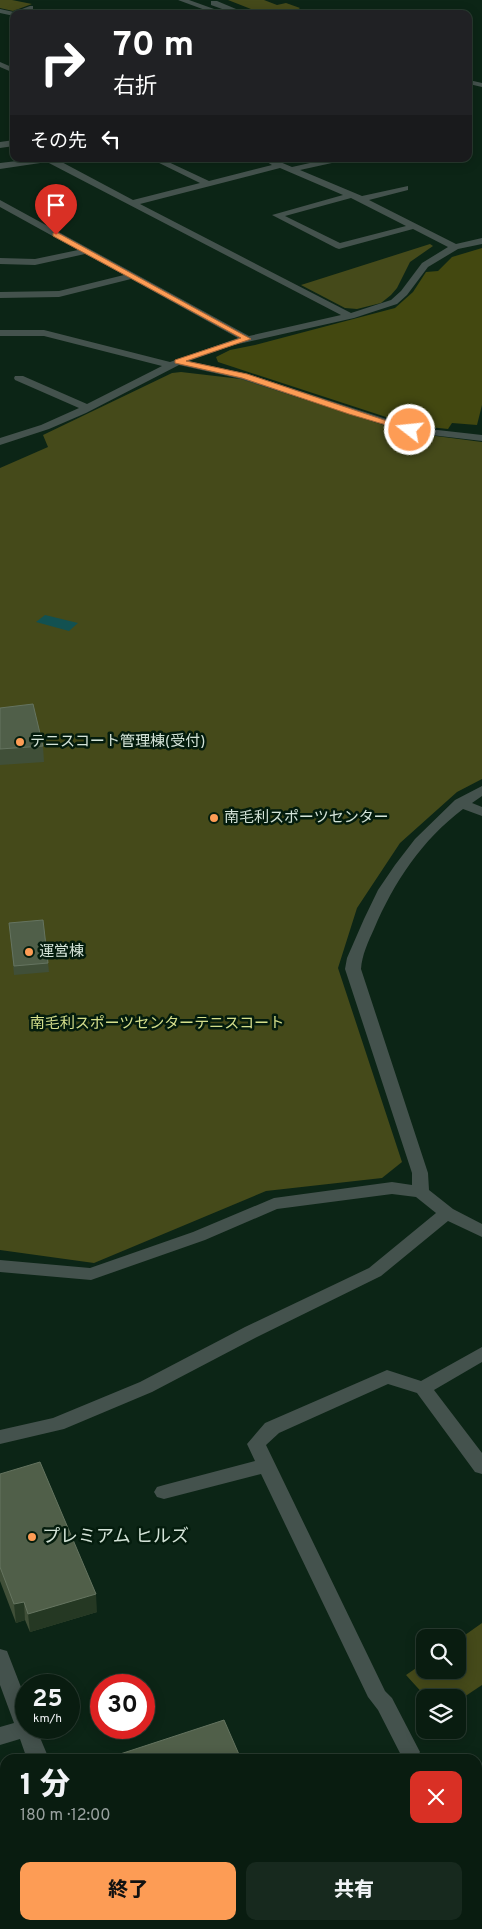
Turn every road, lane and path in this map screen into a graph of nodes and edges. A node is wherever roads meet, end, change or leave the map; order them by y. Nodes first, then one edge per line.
1 (182, 0) edge
2 (206, 0) edge
3 (30, 8) dead end
4 (25, 10) edge
5 (212, 10) edge
6 (234, 10) edge
7 (27, 162) edge
8 (53, 162) edge
9 (161, 162) edge
10 (274, 162) edge
11 (325, 162) edge
12 (282, 165) junction
13 (0, 166) edge
14 (294, 169) junction
15 (209, 184) junction
16 (405, 188) dead end
17 (356, 197) junction
18 (0, 203) edge
19 (132, 203) junction
20 (13, 210) junction
21 (0, 214) edge
22 (415, 226) junction
23 (482, 241) edge
24 (455, 247) junction
25 (84, 251) junction
26 (0, 261) edge
27 (131, 276) junction
28 (0, 295) edge
29 (350, 316) junction
30 (0, 334) edge
31 (247, 339) junction
32 (174, 363) junction
33 (19, 378) dead end
34 (87, 408) junction
35 (0, 431) edge
36 (13, 438) junction
37 (482, 438) edge
38 (0, 442) edge
39 (482, 790) edge
40 (460, 803) junction
41 (482, 812) edge
42 (421, 1192) junction
43 (447, 1213) junction
44 (482, 1231) edge
45 (0, 1266) edge
46 (482, 1354) edge
47 (423, 1388) junction
48 (0, 1438) edge
49 (266, 1465) junction
50 (482, 1467) edge
51 (164, 1492) dead end
52 (0, 1657) edge
53 (15, 1698) edge
54 (15, 1731) edge
55 (0, 1736) edge
56 (30, 1739) edge
57 (409, 1752) dead end
58 (36, 1754) edge

1 - 5 street
2 - 6 street
3 - 4 street
7 - 13 street
8 - 19 street
9 - 15 street
10 - 12 street
11 - 14 street
12 - 14 street
12 - 15 street
14 - 17 street
15 - 19 street
16 - 17 street
17 - 22 street
17 - 22 street
18 - 20 street
19 - 29 street
20 - 21 street
20 - 25 street
22 - 24 street
23 - 24 street
24 - 29 street
25 - 26 street
25 - 27 street
27 - 28 street
27 - 31 street
29 - 31 street
30 - 32 street
31 - 32 street
32 - 34 street
32 - 37 street
33 - 34 street
34 - 36 street
35 - 36 street
36 - 38 street
39 - 40 street
40 - 41 street
40 - 42 street
42 - 43 street
42 - 45 street
43 - 44 street
43 - 48 street
46 - 47 street
47 - 49 street
47 - 50 street
49 - 51 street
49 - 57 street
52 - 53 street
54 - 55 street
56 - 58 street

